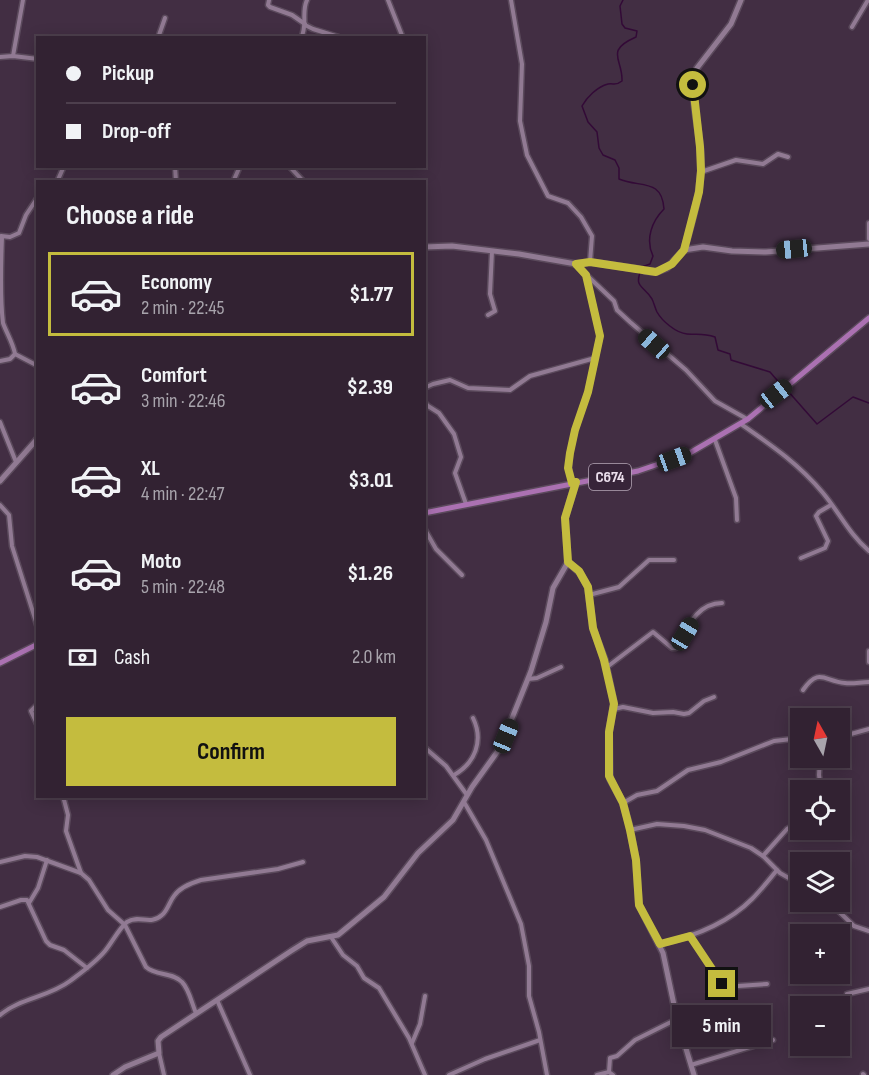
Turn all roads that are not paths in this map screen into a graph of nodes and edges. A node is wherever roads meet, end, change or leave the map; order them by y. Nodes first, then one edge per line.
1 (23, 0) edge
2 (269, 0) edge
3 (308, 0) edge
4 (388, 0) edge
5 (511, 0) edge
6 (741, 0) edge
7 (868, 0) edge
8 (165, 18) dead end
9 (305, 24) junction
10 (852, 27) dead end
11 (159, 36) edge
12 (302, 36) edge
13 (335, 36) edge
14 (402, 36) edge
15 (13, 56) junction
16 (0, 57) edge
17 (36, 59) edge
18 (788, 157) dead end
19 (292, 168) edge
20 (701, 171) junction
21 (302, 180) edge
22 (36, 200) edge
23 (869, 223) edge
24 (1, 236) edge
25 (869, 239) edge
26 (869, 244) edge
27 (426, 247) edge
28 (684, 250) junction
29 (492, 251) junction
30 (590, 262) junction
31 (576, 264) junction
32 (638, 269) joint
33 (645, 271) joint
34 (586, 275) junction
35 (488, 315) dead end
36 (869, 318) edge
37 (15, 354) junction
38 (595, 358) junction
39 (0, 361) edge
40 (36, 365) edge
41 (426, 387) edge
42 (426, 403) edge
43 (744, 420) junction
44 (0, 422) edge
45 (36, 440) edge
46 (715, 440) junction
47 (16, 462) junction
48 (0, 481) edge
49 (574, 483) junction
50 (0, 505) edge
51 (466, 505) junction
52 (831, 505) junction
53 (426, 513) edge
54 (737, 520) dead end
55 (426, 531) edge
56 (869, 551) edge
57 (801, 558) dead end
58 (674, 560) dead end
59 (568, 562) junction
60 (462, 575) dead end
61 (589, 595) junction
62 (722, 603) dead end
63 (36, 622) edge
64 (36, 645) edge
65 (869, 651) edge
66 (869, 662) edge
67 (0, 663) edge
68 (606, 667) junction
69 (561, 668) dead end
70 (528, 679) junction
71 (869, 682) edge
72 (803, 690) dead end
73 (714, 697) dead end
74 (36, 706) edge
75 (613, 709) junction
76 (473, 718) dead end
77 (36, 722) edge
78 (869, 729) edge
79 (850, 734) edge
80 (790, 739) edge
81 (426, 749) edge
82 (453, 775) junction
83 (467, 796) junction
84 (64, 798) edge
85 (464, 802) junction
86 (623, 803) junction
87 (790, 827) edge
88 (630, 830) junction
89 (764, 856) junction
90 (48, 860) junction
91 (0, 862) edge
92 (303, 862) dead end
93 (777, 870) junction
94 (81, 873) junction
95 (790, 878) edge
96 (29, 903) junction
97 (0, 908) edge
98 (839, 912) edge
99 (124, 925) junction
100 (869, 931) edge
101 (690, 936) junction
102 (331, 937) junction
103 (660, 944) junction
104 (87, 968) junction
105 (766, 984) dead end
106 (869, 989) edge
107 (847, 994) dead end
108 (425, 996) dead end
109 (217, 1000) junction
110 (196, 1014) junction
111 (0, 1016) edge
112 (677, 1019) junction
113 (540, 1040) junction
114 (773, 1040) dead end
115 (412, 1044) junction
116 (159, 1053) junction
117 (691, 1065) junction
118 (611, 1073) edge
119 (113, 1075) edge
120 (164, 1075) edge
121 (250, 1075) edge
122 (425, 1075) edge
123 (448, 1075) edge
124 (547, 1075) edge
125 (597, 1075) edge
126 (694, 1075) edge

1 - 15 street
2 - 9 street
3 - 9 street
4 - 14 street
5 - 30 street
6 - 20 street
7 - 10 street
8 - 11 street
9 - 12 street
9 - 13 street
15 - 16 street
15 - 17 street
18 - 20 street
19 - 21 street
20 - 28 street
22 - 24 street
23 - 25 street
24 - 37 street
26 - 28 street
27 - 29 street
28 - 33 street
29 - 31 street
29 - 35 street
30 - 31 street
30 - 32 street
31 - 34 street
32 - 33 street
34 - 38 street
34 - 43 street
36 - 43 main road, C674
37 - 39 street
37 - 40 street
38 - 41 street
38 - 49 street
42 - 51 street
43 - 46 main road, C674
43 - 52 street
44 - 47 street
45 - 47 street
46 - 49 main road, C674
46 - 54 street
47 - 48 street
49 - 51 main road, C674
49 - 59 street
50 - 63 street
51 - 53 main road, C674
52 - 56 street
52 - 57 street
55 - 60 street
58 - 61 street
59 - 61 street
59 - 70 street
61 - 68 street
62 - 68 street
64 - 67 main road
65 - 66 street
68 - 75 street
69 - 70 street
70 - 83 street
71 - 72 street
73 - 75 street
74 - 77 street
75 - 86 street
76 - 82 street
78 - 79 street
80 - 86 street
81 - 82 street
82 - 83 street
83 - 85 street
84 - 94 street
85 - 102 street
85 - 113 street
86 - 88 street
87 - 89 street
88 - 89 street
88 - 103 street
89 - 93 street
90 - 91 street
90 - 94 street
90 - 96 street
92 - 99 street
93 - 95 street
93 - 101 street
94 - 99 street
96 - 97 street
96 - 104 street
98 - 100 street
99 - 104 street
99 - 110 street
101 - 103 street
101 - 105 street
102 - 109 street
102 - 115 street
103 - 112 street
104 - 111 street
106 - 107 street
108 - 115 street
109 - 110 street
109 - 121 street
110 - 116 street
112 - 117 street
112 - 118 street
113 - 123 street
113 - 124 street
114 - 117 street
115 - 122 street
116 - 119 street
116 - 120 street
117 - 126 street
118 - 125 street

